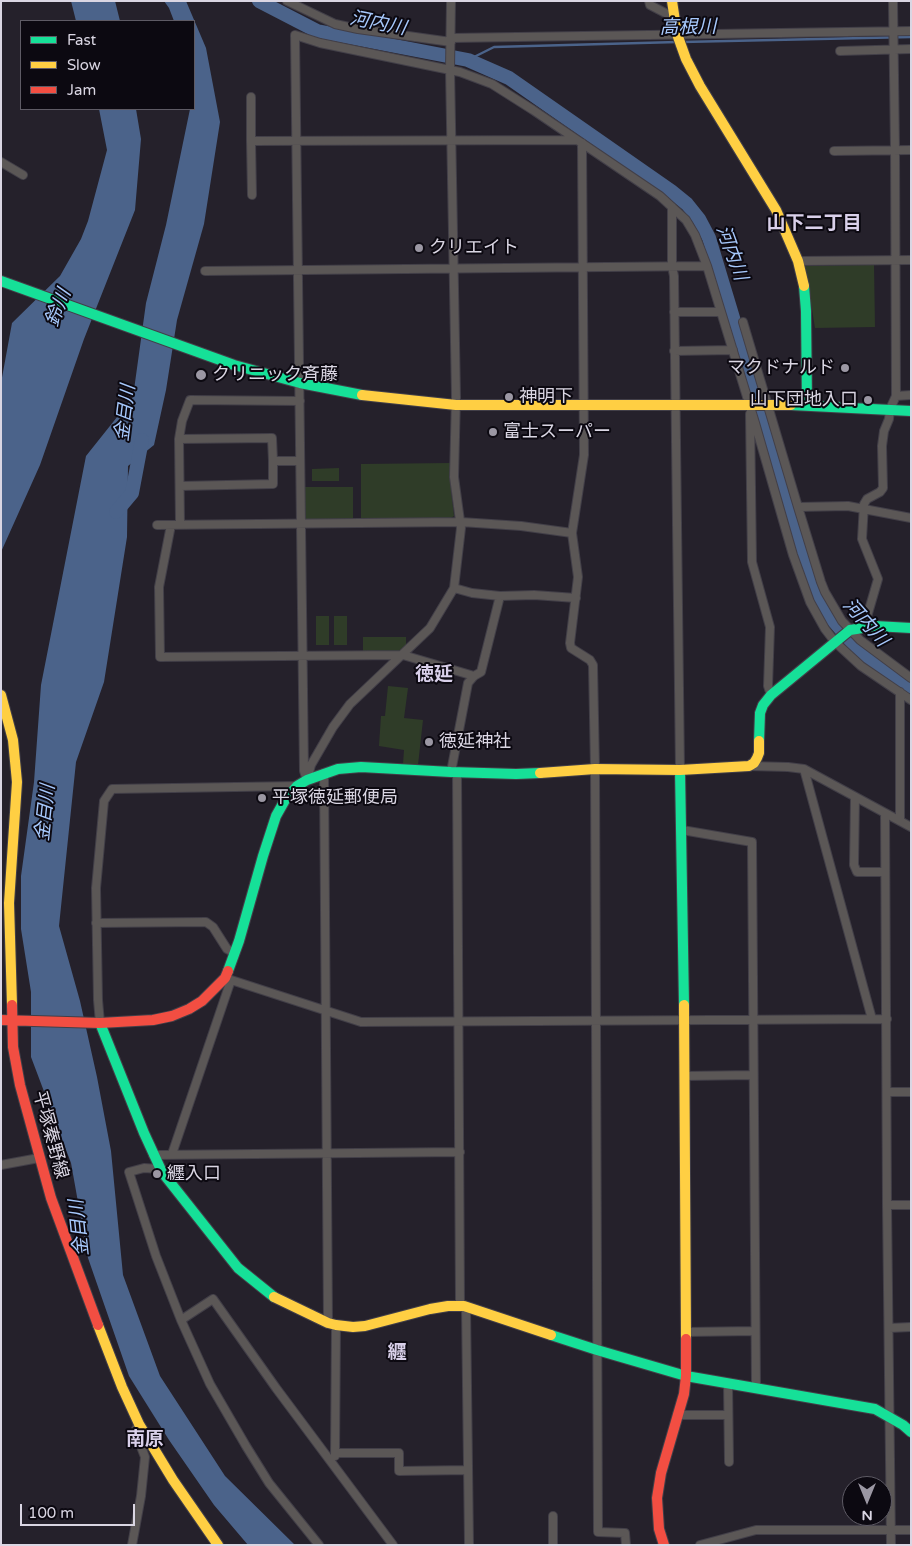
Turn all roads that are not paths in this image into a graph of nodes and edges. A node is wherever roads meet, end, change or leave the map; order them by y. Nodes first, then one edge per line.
1 (287, 1) edge
2 (451, 1) edge
3 (649, 1) edge
4 (672, 1) edge
5 (893, 1) edge
6 (673, 17) junction
7 (893, 31) junction
8 (911, 31) edge
9 (678, 35) junction
10 (451, 40) junction
11 (894, 49) junction
12 (911, 49) edge
13 (840, 51) dead end
14 (450, 69) junction
15 (251, 97) dead end
16 (451, 140) junction
17 (251, 141) junction
18 (579, 141) junction
19 (296, 142) junction
20 (895, 150) junction
21 (911, 150) edge
22 (834, 151) dead end
23 (1, 162) edge
24 (23, 175) dead end
25 (252, 195) dead end
26 (672, 207) junction
27 (895, 260) junction
28 (911, 260) edge
29 (798, 261) junction
30 (672, 266) junction
31 (706, 266) junction
32 (583, 267) junction
33 (453, 268) junction
34 (298, 270) junction
35 (205, 271) dead end
36 (1, 281) edge
37 (674, 312) junction
38 (721, 312) junction
39 (743, 322) dead end
40 (733, 350) junction
41 (674, 351) junction
42 (300, 383) junction
43 (911, 395) edge
44 (896, 396) junction
45 (300, 401) junction
46 (750, 404) junction
47 (767, 404) junction
48 (456, 405) junction
49 (584, 405) junction
50 (675, 405) junction
51 (807, 405) junction
52 (890, 409) junction
53 (911, 412) edge
54 (179, 439) junction
55 (300, 460) junction
56 (273, 461) junction
57 (180, 486) junction
58 (798, 507) junction
59 (863, 508) junction
60 (911, 518) edge
61 (461, 522) junction
62 (180, 524) junction
63 (301, 524) junction
64 (157, 525) dead end
65 (171, 525) junction
66 (572, 534) junction
67 (454, 588) junction
68 (500, 596) junction
69 (576, 598) junction
70 (864, 627) junction
71 (911, 628) edge
72 (849, 631) junction
73 (837, 641) junction
74 (403, 655) junction
75 (303, 656) junction
76 (474, 676) junction
77 (911, 678) edge
78 (900, 692) junction
79 (1, 695) edge
80 (771, 695) junction
81 (911, 700) edge
82 (748, 766) junction
83 (595, 770) junction
84 (680, 770) junction
85 (804, 770) junction
86 (454, 772) junction
87 (324, 774) junction
88 (307, 780) junction
89 (297, 786) junction
90 (855, 797) junction
91 (885, 813) junction
92 (900, 821) junction
93 (911, 827) edge
94 (682, 830) junction
95 (885, 872) junction
96 (96, 923) junction
97 (235, 953) junction
98 (228, 979) junction
99 (326, 1011) junction
100 (872, 1019) junction
101 (887, 1019) junction
102 (1, 1020) edge
103 (595, 1020) junction
104 (752, 1020) junction
105 (12, 1021) junction
106 (684, 1021) junction
107 (458, 1022) junction
108 (99, 1023) junction
109 (753, 1075) junction
110 (684, 1076) junction
111 (887, 1092) junction
112 (911, 1092) edge
113 (460, 1152) junction
114 (327, 1153) junction
115 (172, 1154) junction
116 (153, 1155) junction
117 (39, 1158) junction
118 (1, 1165) edge
119 (160, 1168) junction
120 (887, 1205) junction
121 (911, 1205) edge
122 (463, 1306) junction
123 (181, 1320) junction
124 (332, 1324) junction
125 (911, 1327) edge
126 (888, 1328) junction
127 (756, 1331) junction
128 (686, 1332) junction
129 (596, 1350) junction
130 (686, 1376) junction
131 (728, 1383) junction
132 (756, 1388) junction
133 (728, 1414) junction
134 (677, 1416) junction
135 (890, 1417) junction
136 (139, 1424) junction
137 (911, 1432) edge
138 (336, 1453) junction
139 (729, 1462) dead end
140 (335, 1465) junction
141 (468, 1470) junction
142 (554, 1516) dead end
143 (891, 1530) junction
144 (911, 1530) edge
145 (132, 1545) edge
146 (218, 1545) edge
147 (318, 1545) edge
148 (393, 1545) edge
149 (468, 1545) edge
150 (553, 1545) edge
151 (626, 1545) edge
152 (664, 1545) edge
153 (700, 1545) edge
154 (892, 1545) edge

1 - 10 street
2 - 10 street
3 - 6 street
4 - 6 street
5 - 7 street
6 - 9 street
7 - 8 street
7 - 9 street
7 - 11 street
9 - 10 street
9 - 29 street
10 - 14 street
11 - 12 street
11 - 13 street
11 - 20 street
14 - 16 street
14 - 18 street
14 - 19 street
15 - 17 street
16 - 18 street
16 - 19 street
16 - 33 street
17 - 19 street
17 - 25 street
18 - 26 street
18 - 32 street
19 - 34 street
20 - 21 street
20 - 22 street
20 - 27 street
23 - 24 street
26 - 30 street
26 - 31 street
27 - 28 street
27 - 29 street
27 - 44 street
29 - 51 street
30 - 31 street
30 - 32 street
30 - 37 street
31 - 38 street
32 - 33 street
32 - 49 street
33 - 34 street
33 - 48 street
34 - 35 street
34 - 42 street
36 - 42 street
37 - 38 street
37 - 41 street
38 - 40 street
39 - 47 street
40 - 41 street
40 - 46 street
41 - 50 street
42 - 45 street
42 - 48 street
43 - 44 street
44 - 52 street
45 - 54 street
45 - 55 street
46 - 47 street
46 - 50 street
46 - 73 street
46 - 80 street
47 - 51 street
47 - 58 street
48 - 49 street
48 - 61 street
49 - 50 street
49 - 66 street
50 - 84 street
51 - 52 street
52 - 53 street
52 - 59 street
54 - 56 street
54 - 57 street
55 - 56 street
55 - 63 street
56 - 57 street
57 - 62 street
58 - 59 street
58 - 72 street
59 - 60 street
59 - 70 street
61 - 63 street
61 - 66 street
61 - 67 street
62 - 63 street
62 - 65 street
63 - 75 street
64 - 65 street
65 - 75 street
66 - 69 street
67 - 68 street
67 - 74 street
68 - 69 street
68 - 76 street
69 - 83 street
70 - 71 street
70 - 72 street
72 - 73 street
72 - 77 street
73 - 78 street
73 - 80 street
74 - 75 street
74 - 76 street
74 - 88 street
75 - 88 street
76 - 86 street
78 - 81 street
78 - 92 street
79 - 105 street, 平塚秦野線
80 - 82 street
82 - 84 street
82 - 85 street
83 - 84 street
83 - 86 street
83 - 103 street
84 - 94 street
85 - 90 street
85 - 100 street
86 - 87 street
86 - 107 street
87 - 88 street
87 - 99 street
88 - 89 street
89 - 96 street
89 - 97 street
90 - 91 street
90 - 95 street
91 - 92 street
91 - 95 street
92 - 93 street
94 - 104 street
94 - 106 street
95 - 101 street
96 - 97 street
96 - 108 street
97 - 98 street
98 - 99 street
98 - 108 street
98 - 115 street
99 - 107 street
99 - 114 street
100 - 101 street
100 - 104 street
101 - 111 street
102 - 105 street
103 - 106 street
103 - 107 street
103 - 129 street
104 - 106 street
104 - 109 street
105 - 108 street
105 - 117 street, 平塚秦野線
106 - 110 street
107 - 113 street
108 - 116 street
109 - 110 street
109 - 127 street
110 - 128 street
111 - 112 street
111 - 120 street
113 - 114 street
113 - 122 street
114 - 115 street
114 - 124 street
115 - 116 street
116 - 119 street
117 - 118 street
117 - 136 street, 平塚秦野線
119 - 123 street
119 - 124 street
120 - 121 street
120 - 126 street
122 - 124 street
122 - 129 street
122 - 141 street
123 - 140 street
123 - 147 street
124 - 138 street
125 - 126 street
126 - 135 street
127 - 128 street
127 - 132 street
128 - 130 street
129 - 130 street
129 - 151 street
130 - 131 street
130 - 134 street
131 - 132 street
131 - 133 street
132 - 135 street
133 - 134 street
133 - 139 street
134 - 152 street
135 - 137 street
135 - 143 street
136 - 145 street
136 - 146 street, 平塚秦野線
138 - 140 street
138 - 141 street
140 - 148 street
141 - 149 street
142 - 150 street
143 - 144 street
143 - 153 street
143 - 154 street

